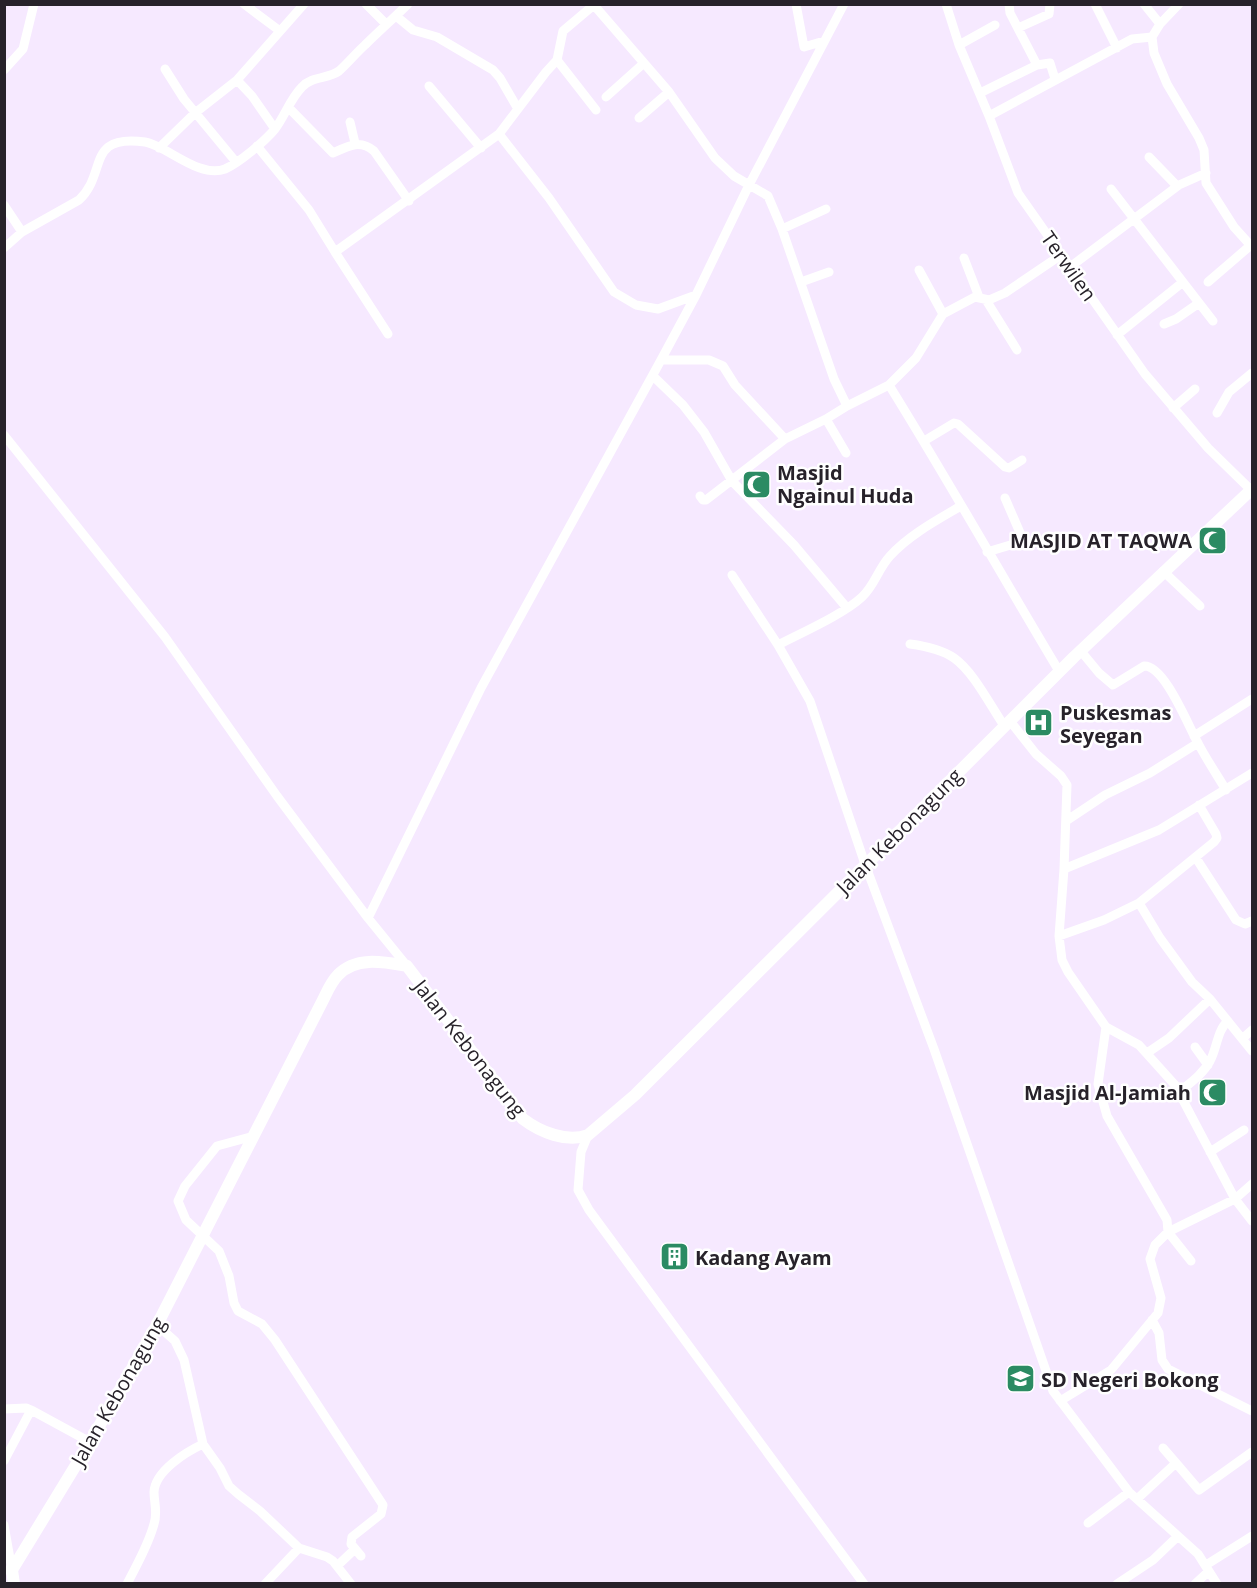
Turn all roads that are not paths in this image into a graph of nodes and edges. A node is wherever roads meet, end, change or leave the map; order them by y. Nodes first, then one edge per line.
1 (34, 4) edge
2 (244, 4) edge
3 (304, 4) edge
4 (366, 4) edge
5 (408, 4) edge
6 (796, 4) edge
7 (844, 4) edge
8 (946, 4) edge
9 (1009, 4) edge
10 (1050, 4) edge
11 (1095, 4) edge
12 (1144, 4) edge
13 (1179, 4) edge
14 (594, 5) edge
15 (396, 16) junction
16 (386, 24) junction
17 (1160, 24) junction
18 (995, 25) dead end
19 (1018, 28) junction
20 (280, 31) junction
21 (1152, 38) junction
22 (824, 41) junction
23 (959, 45) junction
24 (1117, 48) junction
25 (557, 60) junction
26 (644, 63) junction
27 (1037, 65) junction
28 (165, 69) dead end
29 (4, 70) edge
30 (1055, 79) junction
31 (237, 80) junction
32 (429, 86) dead end
33 (669, 93) junction
34 (980, 93) junction
35 (606, 97) dead end
36 (288, 107) junction
37 (518, 109) junction
38 (596, 110) dead end
39 (195, 113) junction
40 (989, 116) junction
41 (639, 118) dead end
42 (350, 122) dead end
43 (275, 129) junction
44 (499, 134) junction
45 (355, 143) junction
46 (256, 146) junction
47 (159, 148) junction
48 (481, 148) junction
49 (1149, 157) dead end
50 (236, 162) junction
51 (1206, 173) junction
52 (749, 185) junction
53 (1177, 186) junction
54 (1111, 189) dead end
55 (409, 201) junction
56 (4, 206) edge
57 (826, 209) dead end
58 (1134, 219) junction
59 (782, 229) junction
60 (22, 232) junction
61 (1252, 246) edge
62 (4, 248) edge
63 (335, 252) junction
64 (1061, 255) junction
65 (964, 258) dead end
66 (1070, 267) junction
67 (919, 270) dead end
68 (829, 272) dead end
69 (801, 282) junction
70 (1183, 282) junction
71 (1208, 282) dead end
72 (696, 295) junction
73 (982, 298) junction
74 (1199, 303) junction
75 (943, 314) junction
76 (1213, 321) dead end
77 (1164, 324) dead end
78 (387, 334) dead end
79 (1117, 335) junction
80 (1017, 350) dead end
81 (661, 360) junction
82 (652, 376) junction
83 (1251, 378) edge
84 (890, 385) junction
85 (1194, 389) dead end
86 (847, 406) junction
87 (1173, 408) junction
88 (1217, 413) dead end
89 (826, 419) junction
90 (4, 435) edge
91 (785, 439) junction
92 (924, 441) junction
93 (846, 453) dead end
94 (1022, 460) dead end
95 (732, 481) junction
96 (1252, 490) edge
97 (700, 496) dead end
98 (1005, 498) dead end
99 (962, 506) junction
100 (987, 552) junction
101 (1163, 571) junction
102 (732, 575) dead end
103 (1200, 606) dead end
104 (847, 608) junction
105 (910, 644) dead end
106 (778, 645) junction
107 (1080, 650) junction
108 (1059, 671) junction
109 (1252, 699) edge
110 (1007, 724) junction
111 (1196, 739) junction
112 (1251, 777) edge
113 (1226, 790) junction
114 (1199, 805) junction
115 (1066, 821) junction
116 (1196, 858) junction
117 (865, 864) junction
118 (1064, 869) junction
119 (1139, 903) junction
120 (368, 918) junction
121 (1252, 921) edge
122 (1059, 936) junction
123 (407, 966) junction
124 (1210, 999) junction
125 (1228, 1022) junction
126 (1106, 1027) junction
127 (1252, 1030) edge
128 (1243, 1038) junction
129 (1195, 1047) dead end
130 (1252, 1051) edge
131 (1147, 1053) junction
132 (1208, 1065) junction
133 (1179, 1092) junction
134 (1244, 1130) dead end
135 (588, 1135) junction
136 (254, 1136) junction
137 (1210, 1152) junction
138 (1252, 1184) edge
139 (1235, 1199) junction
140 (1252, 1221) edge
141 (1168, 1232) junction
142 (203, 1235) junction
143 (1191, 1261) dead end
144 (1152, 1320) junction
145 (157, 1325) junction
146 (1060, 1401) junction
147 (4, 1408) edge
148 (31, 1410) junction
149 (1252, 1412) edge
150 (90, 1443) junction
151 (203, 1444) junction
152 (1163, 1448) dead end
153 (1252, 1452) edge
154 (4, 1461) edge
155 (1176, 1463) junction
156 (1129, 1492) junction
157 (1137, 1499) junction
158 (1088, 1523) dead end
159 (4, 1525) edge
160 (1252, 1536) edge
161 (1177, 1537) junction
162 (299, 1548) junction
163 (337, 1566) junction
164 (1208, 1568) junction
165 (8, 1570) edge
166 (14, 1584) edge
167 (127, 1584) edge
168 (265, 1584) edge
169 (351, 1584) edge
170 (864, 1584) edge
171 (1117, 1584) edge
172 (1195, 1584) edge
173 (1217, 1584) edge

1 - 29 street
2 - 20 street
3 - 20 street
4 - 16 street
5 - 15 street
6 - 22 street
7 - 22 street
8 - 23 street, Terwilen
9 - 19 street
10 - 19 street
11 - 24 street
12 - 17 street
13 - 17 street
14 - 25 street
14 - 26 street
15 - 16 street
15 - 37 street
16 - 36 street
17 - 21 street
18 - 23 street
19 - 27 street
20 - 31 street
21 - 24 street
21 - 51 street
22 - 52 street
23 - 34 street, Terwilen
24 - 30 street
25 - 37 street
25 - 38 street
26 - 33 street
26 - 35 street
27 - 30 street
27 - 34 street
28 - 39 street
30 - 40 street
31 - 39 street
31 - 43 street
32 - 48 street
33 - 41 street
33 - 52 street
34 - 40 street, Terwilen
36 - 43 street
36 - 45 street
37 - 44 street
39 - 47 street
39 - 50 street
40 - 64 street, Terwilen
42 - 45 street
43 - 46 street
44 - 48 street
44 - 72 street
45 - 55 street
46 - 50 street
46 - 63 street
47 - 50 street
47 - 60 street
48 - 55 street
49 - 53 street
51 - 53 street
51 - 61 street
52 - 59 street
52 - 72 street
53 - 58 street
54 - 58 street
55 - 63 street
56 - 60 street
57 - 59 street
58 - 66 street
58 - 70 street
59 - 69 street
60 - 62 street
61 - 71 street
63 - 78 street
64 - 66 street, Terwilen
64 - 73 street
65 - 73 street
66 - 79 street, Terwilen
67 - 75 street
68 - 69 street
69 - 86 street
70 - 74 street
70 - 79 street
72 - 81 street
73 - 75 street
73 - 80 street
74 - 76 street
74 - 77 street
75 - 84 street
79 - 87 street, Terwilen
81 - 82 street
81 - 91 street
82 - 95 street
82 - 120 street
83 - 88 street
84 - 86 street
84 - 92 street
85 - 87 street
86 - 89 street
87 - 96 street, Terwilen
89 - 91 street
89 - 93 street
90 - 120 street
91 - 95 street
92 - 94 street
92 - 99 street
95 - 97 street
95 - 104 street
96 - 101 main road, Jalan Kebonagung
98 - 100 street
99 - 100 street
99 - 104 street
100 - 108 street
101 - 103 street
101 - 107 main road, Jalan Kebonagung
102 - 106 street
104 - 106 street
105 - 110 street
106 - 117 street
107 - 108 main road, Jalan Kebonagung
107 - 111 street
108 - 110 main road, Jalan Kebonagung
109 - 111 street
110 - 115 street
110 - 117 main road, Jalan Kebonagung
111 - 113 street
111 - 115 street
112 - 113 street
113 - 114 street
114 - 116 street
114 - 118 street
115 - 118 street
116 - 119 street
116 - 121 street
117 - 135 main road, Jalan Kebonagung
117 - 146 street
118 - 122 street
119 - 122 street
119 - 124 street
120 - 123 street
122 - 126 street
123 - 135 main road, Jalan Kebonagung
123 - 136 main road, Jalan Kebonagung
124 - 125 street
124 - 131 street
125 - 128 street
125 - 132 street
126 - 131 street
126 - 141 street
127 - 128 street
128 - 130 street
129 - 132 street
131 - 133 street
132 - 133 street
133 - 137 street
134 - 137 street
135 - 170 street
136 - 142 main road, Jalan Kebonagung
136 - 142 street
137 - 139 street
138 - 139 street
139 - 140 street
139 - 141 street
141 - 143 street
141 - 144 street
142 - 145 main road, Jalan Kebonagung
142 - 163 street
144 - 146 street
144 - 149 street
145 - 150 main road, Jalan Kebonagung
145 - 151 street
146 - 156 street
147 - 148 street
148 - 150 street
148 - 154 street
150 - 165 main road, Jalan Kebonagung
151 - 162 street
151 - 167 street
152 - 155 street
153 - 155 street
155 - 157 street
156 - 157 street
156 - 158 street
157 - 161 street
159 - 165 street
160 - 164 street
161 - 164 street
161 - 171 street
162 - 163 street
162 - 168 street
163 - 169 street
164 - 172 street
164 - 173 street
165 - 166 main road

